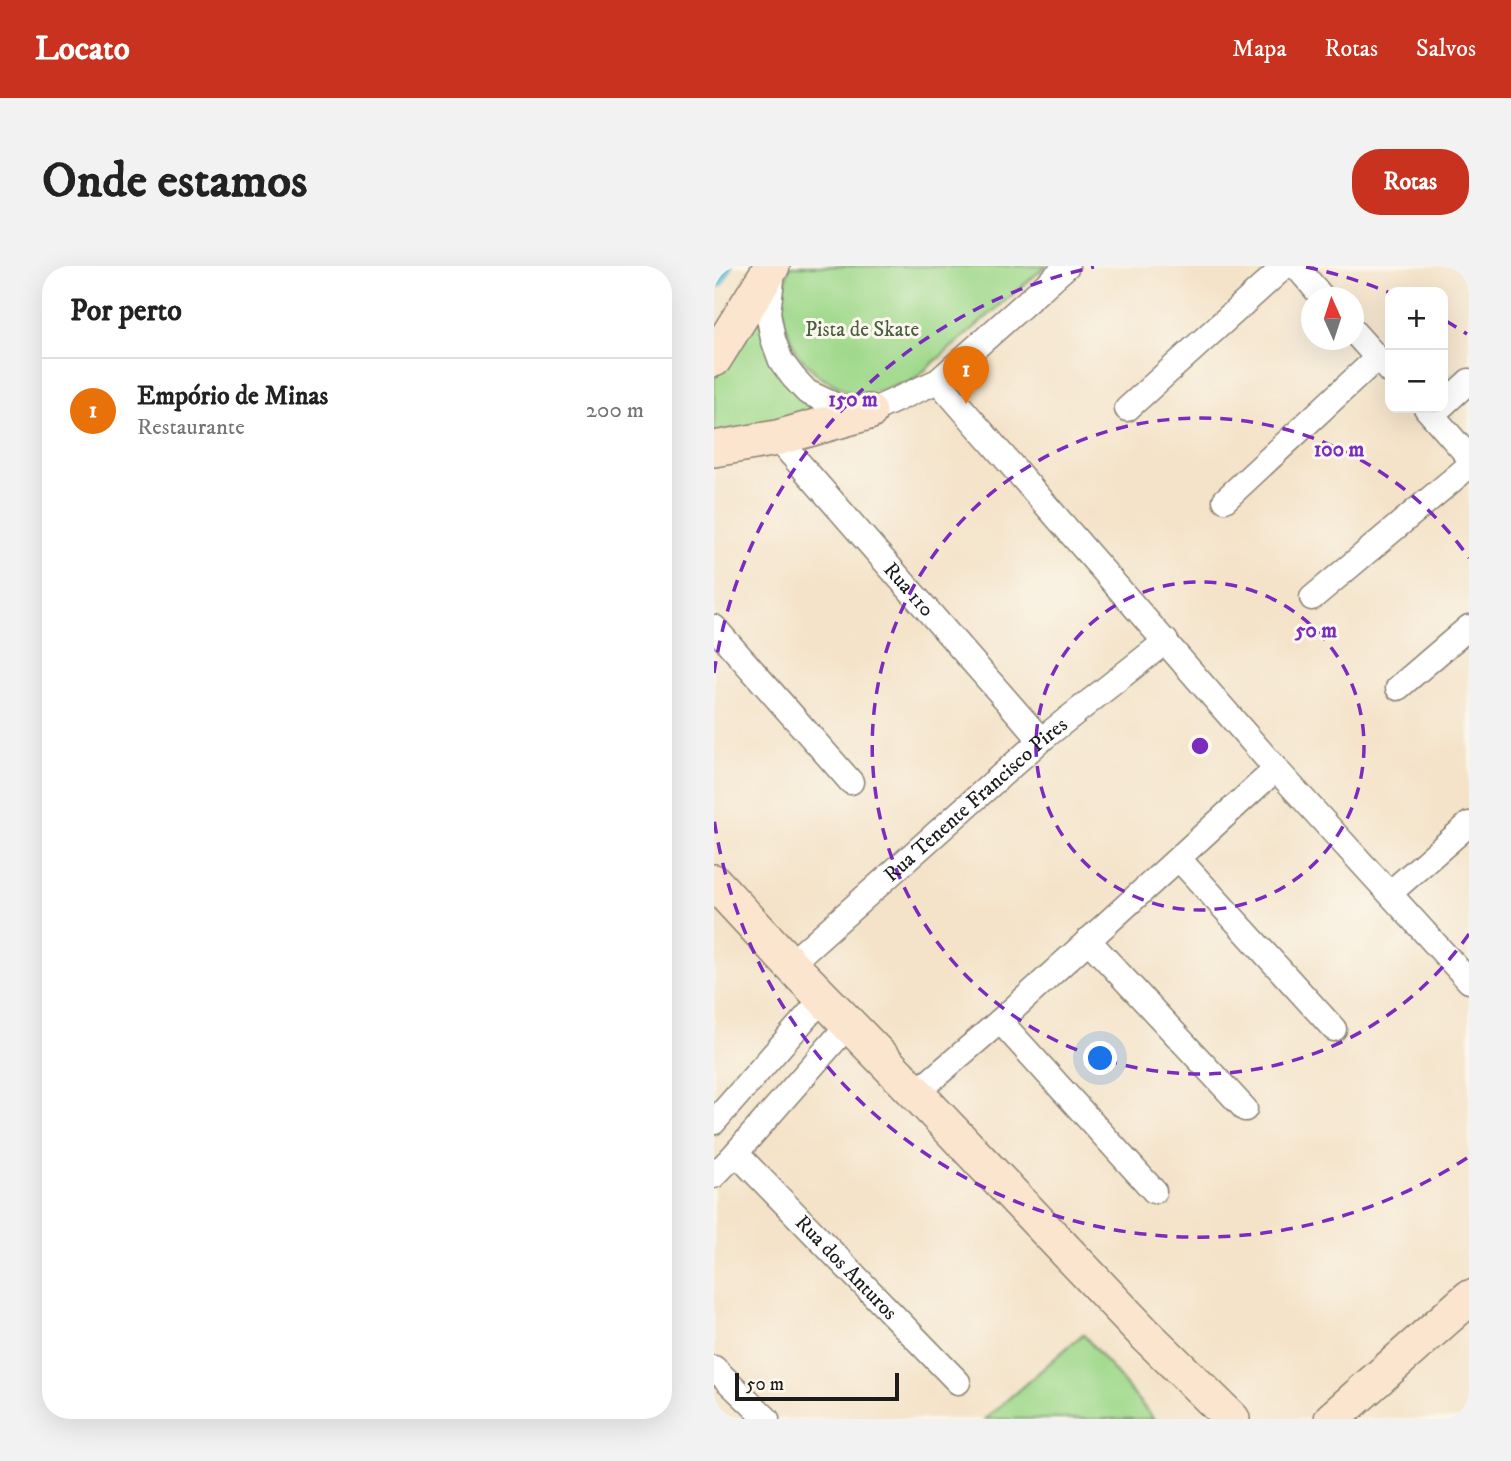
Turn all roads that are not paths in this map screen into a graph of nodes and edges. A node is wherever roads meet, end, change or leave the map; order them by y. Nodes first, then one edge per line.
1 (774, 266) edge
2 (1067, 266) edge
3 (1285, 266) edge
4 (1296, 266) edge
5 (1314, 287) edge
6 (1364, 344) edge
7 (714, 359) edge
8 (1384, 365) edge
9 (938, 381) junction
10 (1469, 381) edge
11 (1448, 398) edge
12 (1128, 409) dead end
13 (869, 412) junction
14 (1438, 413) edge
15 (778, 438) junction
16 (714, 449) edge
17 (1469, 457) edge
18 (1469, 466) edge
19 (1225, 500) dead end
20 (1312, 598) dead end
21 (1469, 626) edge
22 (714, 627) edge
23 (1166, 641) junction
24 (1398, 688) dead end
25 (1041, 740) junction
26 (1276, 769) junction
27 (851, 782) dead end
28 (1469, 824) edge
29 (1179, 859) junction
30 (714, 883) edge
31 (1390, 893) junction
32 (1088, 940) junction
33 (790, 964) junction
34 (1469, 981) edge
35 (823, 998) junction
36 (1000, 1021) junction
37 (849, 1024) junction
38 (1334, 1029) dead end
39 (916, 1093) junction
40 (1245, 1109) dead end
41 (714, 1122) edge
42 (736, 1153) junction
43 (714, 1176) edge
44 (1154, 1191) dead end
45 (1469, 1298) edge
46 (714, 1368) edge
47 (958, 1382) dead end
48 (767, 1419) edge
49 (1232, 1419) edge
50 (1332, 1419) edge

1 - 7 street
1 - 13 street
2 - 9 street
3 - 12 street
4 - 5 street
6 - 8 street
8 - 19 street
9 - 13 street
9 - 23 street
10 - 11 street
13 - 15 street
14 - 17 street
15 - 16 street
15 - 25 street, Rua 110
18 - 20 street
21 - 24 street
22 - 27 street
23 - 25 street, Rua Tenente Francisco Pires
23 - 26 street
25 - 33 street, Rua Tenente Francisco Pires
26 - 29 street
26 - 31 street
28 - 31 street
29 - 32 street
29 - 38 street
30 - 33 street
31 - 34 street
32 - 36 street
32 - 40 street
33 - 35 street
35 - 37 street
35 - 41 street
36 - 39 street
36 - 44 street
37 - 39 street
37 - 42 street
39 - 49 street
42 - 43 street
42 - 47 street, Rua dos Anturos
45 - 50 street
46 - 48 street

